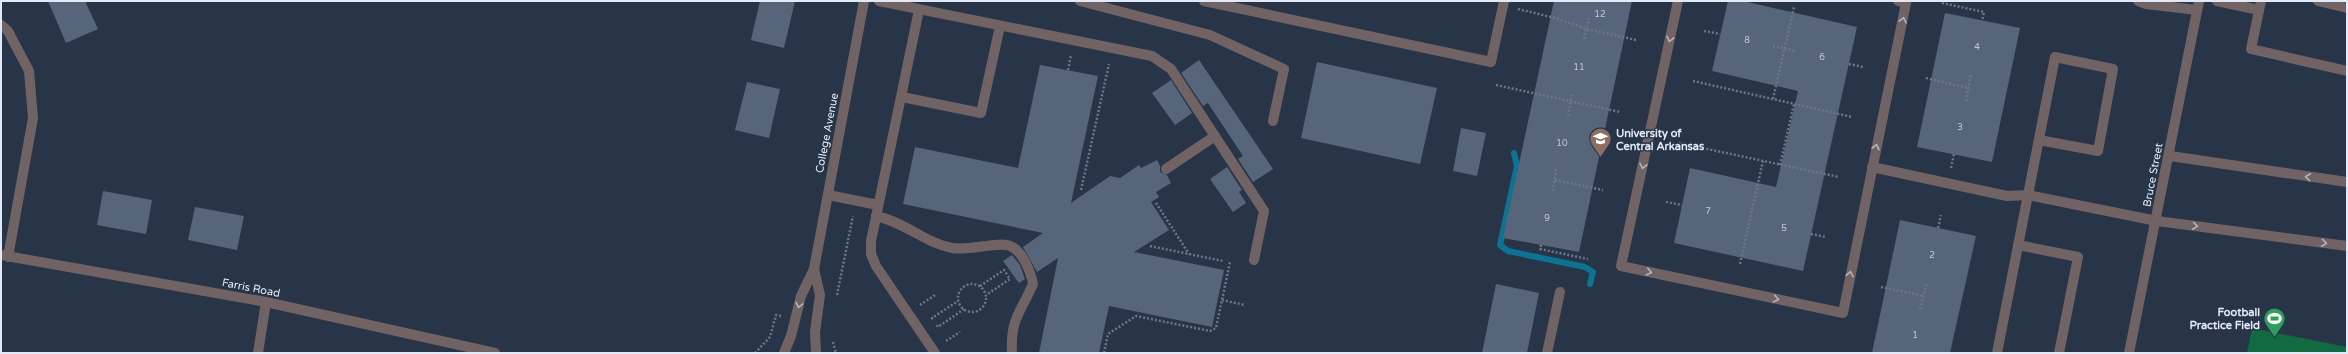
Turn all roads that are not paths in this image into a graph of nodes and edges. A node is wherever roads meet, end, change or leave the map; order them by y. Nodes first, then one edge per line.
1 (864, 1) edge
2 (879, 1) edge
3 (1080, 1) edge
4 (1204, 1) edge
5 (1504, 1) edge
6 (1678, 1) edge
7 (1898, 1) edge
8 (2138, 1) edge
9 (2217, 1) edge
10 (2318, 1) edge
11 (1116, 5) edge
12 (1242, 5) edge
13 (2198, 6) edge
14 (2260, 6) edge
15 (2347, 8) edge
16 (919, 10) junction
17 (1, 25) edge
18 (1000, 26) junction
19 (2347, 71) edge
20 (902, 97) junction
21 (1273, 121) dead end
22 (1215, 136) junction
23 (2039, 140) junction
24 (2170, 156) junction
25 (1872, 167) junction
26 (1166, 169) dead end
27 (2347, 182) edge
28 (828, 195) junction
29 (2028, 195) junction
30 (878, 205) junction
31 (876, 216) junction
32 (2157, 221) junction
33 (2018, 245) junction
34 (2347, 246) edge
35 (4, 256) edge
36 (1254, 260) dead end
37 (814, 269) junction
38 (1560, 292) dead end
39 (266, 302) junction
40 (258, 353) edge
41 (495, 353) edge
42 (784, 353) edge
43 (816, 353) edge
44 (935, 353) edge
45 (1012, 353) edge
46 (1547, 353) edge
47 (1997, 353) edge
48 (2058, 353) edge
49 (2129, 353) edge

1 - 28 street, College Avenue
2 - 16 street
3 - 11 street
4 - 12 street
5 - 12 street
6 -> 25 street
25 -> 7 street
8 - 13 street
9 - 14 street
10 - 15 street
11 - 21 street
13 - 24 street, Bruce Street
14 - 19 street
16 - 18 street
16 - 20 street
17 - 35 street
18 - 20 street
18 - 22 street
20 - 30 street
22 - 26 street
22 - 36 street
23 - 23 street
23 - 29 street
27 -> 24 street
24 - 32 street, Bruce Street
25 - 29 street
28 - 30 street
28 - 37 street, College Avenue
29 - 32 street
29 - 33 street
30 - 31 street
31 - 44 street
31 - 45 street
32 -> 34 street
32 - 49 street, Bruce Street
33 - 47 street
33 - 48 street
35 - 39 street, Farris Road
37 -> 42 street, College Avenue
37 - 43 street, College Avenue
38 - 46 street
39 - 40 street
39 - 41 street, Farris Road

